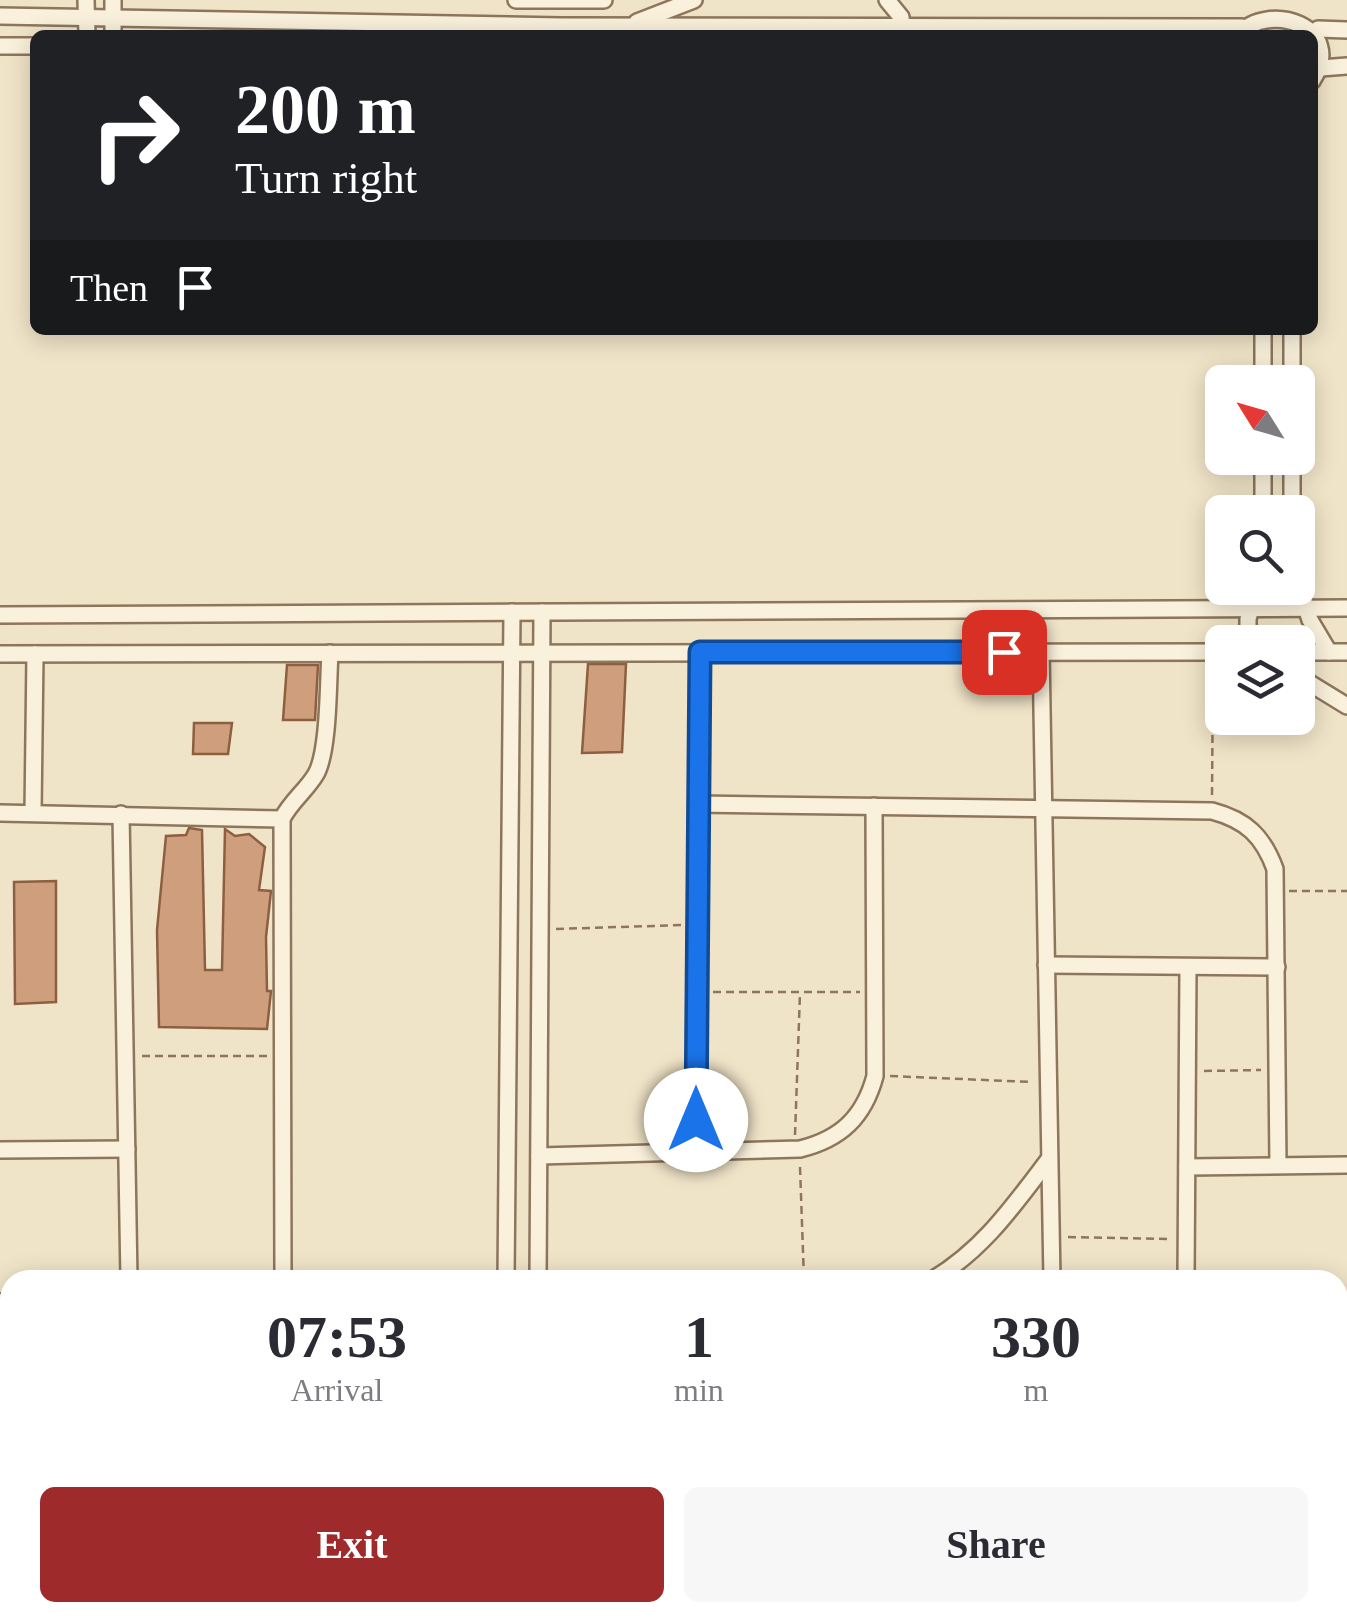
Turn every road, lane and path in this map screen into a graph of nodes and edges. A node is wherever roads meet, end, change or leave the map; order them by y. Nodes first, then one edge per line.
1 (516, 0) edge
2 (604, 0) edge
3 (694, 0) edge
4 (887, 0) edge
5 (86, 8) edge
6 (113, 8) edge
7 (1302, 8) edge
8 (0, 16) edge
9 (1248, 19) edge
10 (1318, 29) junction
11 (622, 30) edge
12 (903, 30) edge
13 (932, 30) edge
14 (1347, 30) edge
15 (0, 46) edge
16 (30, 46) edge
17 (1347, 66) edge
18 (1318, 70) edge
19 (1318, 74) edge
20 (1263, 335) edge
21 (1292, 335) edge
22 (1263, 365) edge
23 (1292, 365) edge
24 (1251, 605) edge
25 (1304, 605) edge
26 (1305, 608) junction
27 (1347, 608) edge
28 (1250, 609) junction
29 (512, 612) junction
30 (542, 612) junction
31 (0, 614) edge
32 (1249, 625) edge
33 (700, 652) junction
34 (1042, 652) junction
35 (1205, 652) edge
36 (1315, 652) edge
37 (1329, 652) junction
38 (1347, 652) edge
39 (330, 653) junction
40 (512, 653) junction
41 (540, 653) junction
42 (0, 654) edge
43 (35, 654) junction
44 (1315, 686) edge
45 (1347, 706) edge
46 (1215, 735) edge
47 (697, 804) junction
48 (874, 806) junction
49 (1044, 808) junction
50 (1212, 811) junction
51 (0, 813) edge
52 (33, 814) junction
53 (121, 814) junction
54 (282, 820) junction
55 (1347, 890) edge
56 (1277, 891) junction
57 (697, 924) junction
58 (540, 929) junction
59 (1046, 965) junction
60 (1188, 967) junction
61 (1277, 968) junction
62 (697, 992) junction
63 (800, 992) junction
64 (875, 992) junction
65 (125, 1056) junction
66 (284, 1056) junction
67 (1278, 1069) junction
68 (1188, 1071) junction
69 (876, 1076) junction
70 (1048, 1082) junction
71 (126, 1149) junction
72 (797, 1149) junction
73 (0, 1150) edge
74 (696, 1152) junction
75 (539, 1156) junction
76 (1050, 1159) junction
77 (1278, 1165) junction
78 (1347, 1165) edge
79 (1187, 1167) junction
80 (1051, 1237) junction
81 (1186, 1239) junction
82 (129, 1270) edge
83 (283, 1270) edge
84 (506, 1270) edge
85 (538, 1270) edge
86 (803, 1270) edge
87 (949, 1270) edge
88 (1052, 1270) edge
89 (1186, 1270) edge

1 - 2 street
3 - 11 street
4 - 12 street
5 - 6 street
5 - 8 street
6 - 11 street
7 - 9 street
7 - 10 street
9 - 13 street
10 - 14 street
10 - 18 street
15 - 16 street
17 - 19 street
20 - 22 street
21 - 23 street
24 - 28 street
25 - 26 street
26 - 27 street
26 - 28 street
26 - 37 street
28 - 30 street
28 - 32 street
29 - 30 street
29 - 31 street
29 - 40 street
30 - 41 street
33 - 34 street
33 - 41 street
33 - 47 street
34 - 35 street
34 - 49 street
36 - 37 street
37 - 38 street
39 - 40 street
39 - 43 street
39 - 54 street
40 - 41 street
40 - 84 street
41 - 58 street
42 - 43 street
43 - 52 street
44 - 45 street
46 - 50 path
47 - 48 street
47 - 57 street
48 - 49 street
48 - 64 street
49 - 50 street
49 - 59 street
50 - 56 street
51 - 52 street
52 - 53 street
53 - 54 street
53 - 65 street
54 - 66 street
55 - 56 path
56 - 61 street
57 - 58 path
57 - 62 street
58 - 75 street
59 - 60 street
59 - 70 street
60 - 61 street
60 - 68 street
61 - 67 street
62 - 63 path
62 - 74 street
63 - 64 path
63 - 72 path
64 - 69 street
65 - 66 path
65 - 71 street
66 - 83 street
67 - 68 path
67 - 77 street
68 - 79 street
69 - 70 path
69 - 72 street
70 - 76 street
71 - 73 street
71 - 82 street
72 - 74 street
72 - 86 path
74 - 75 street
75 - 85 street
76 - 80 street
76 - 87 street
77 - 78 street
77 - 79 street
79 - 81 street
80 - 81 path
80 - 88 street
81 - 89 street

